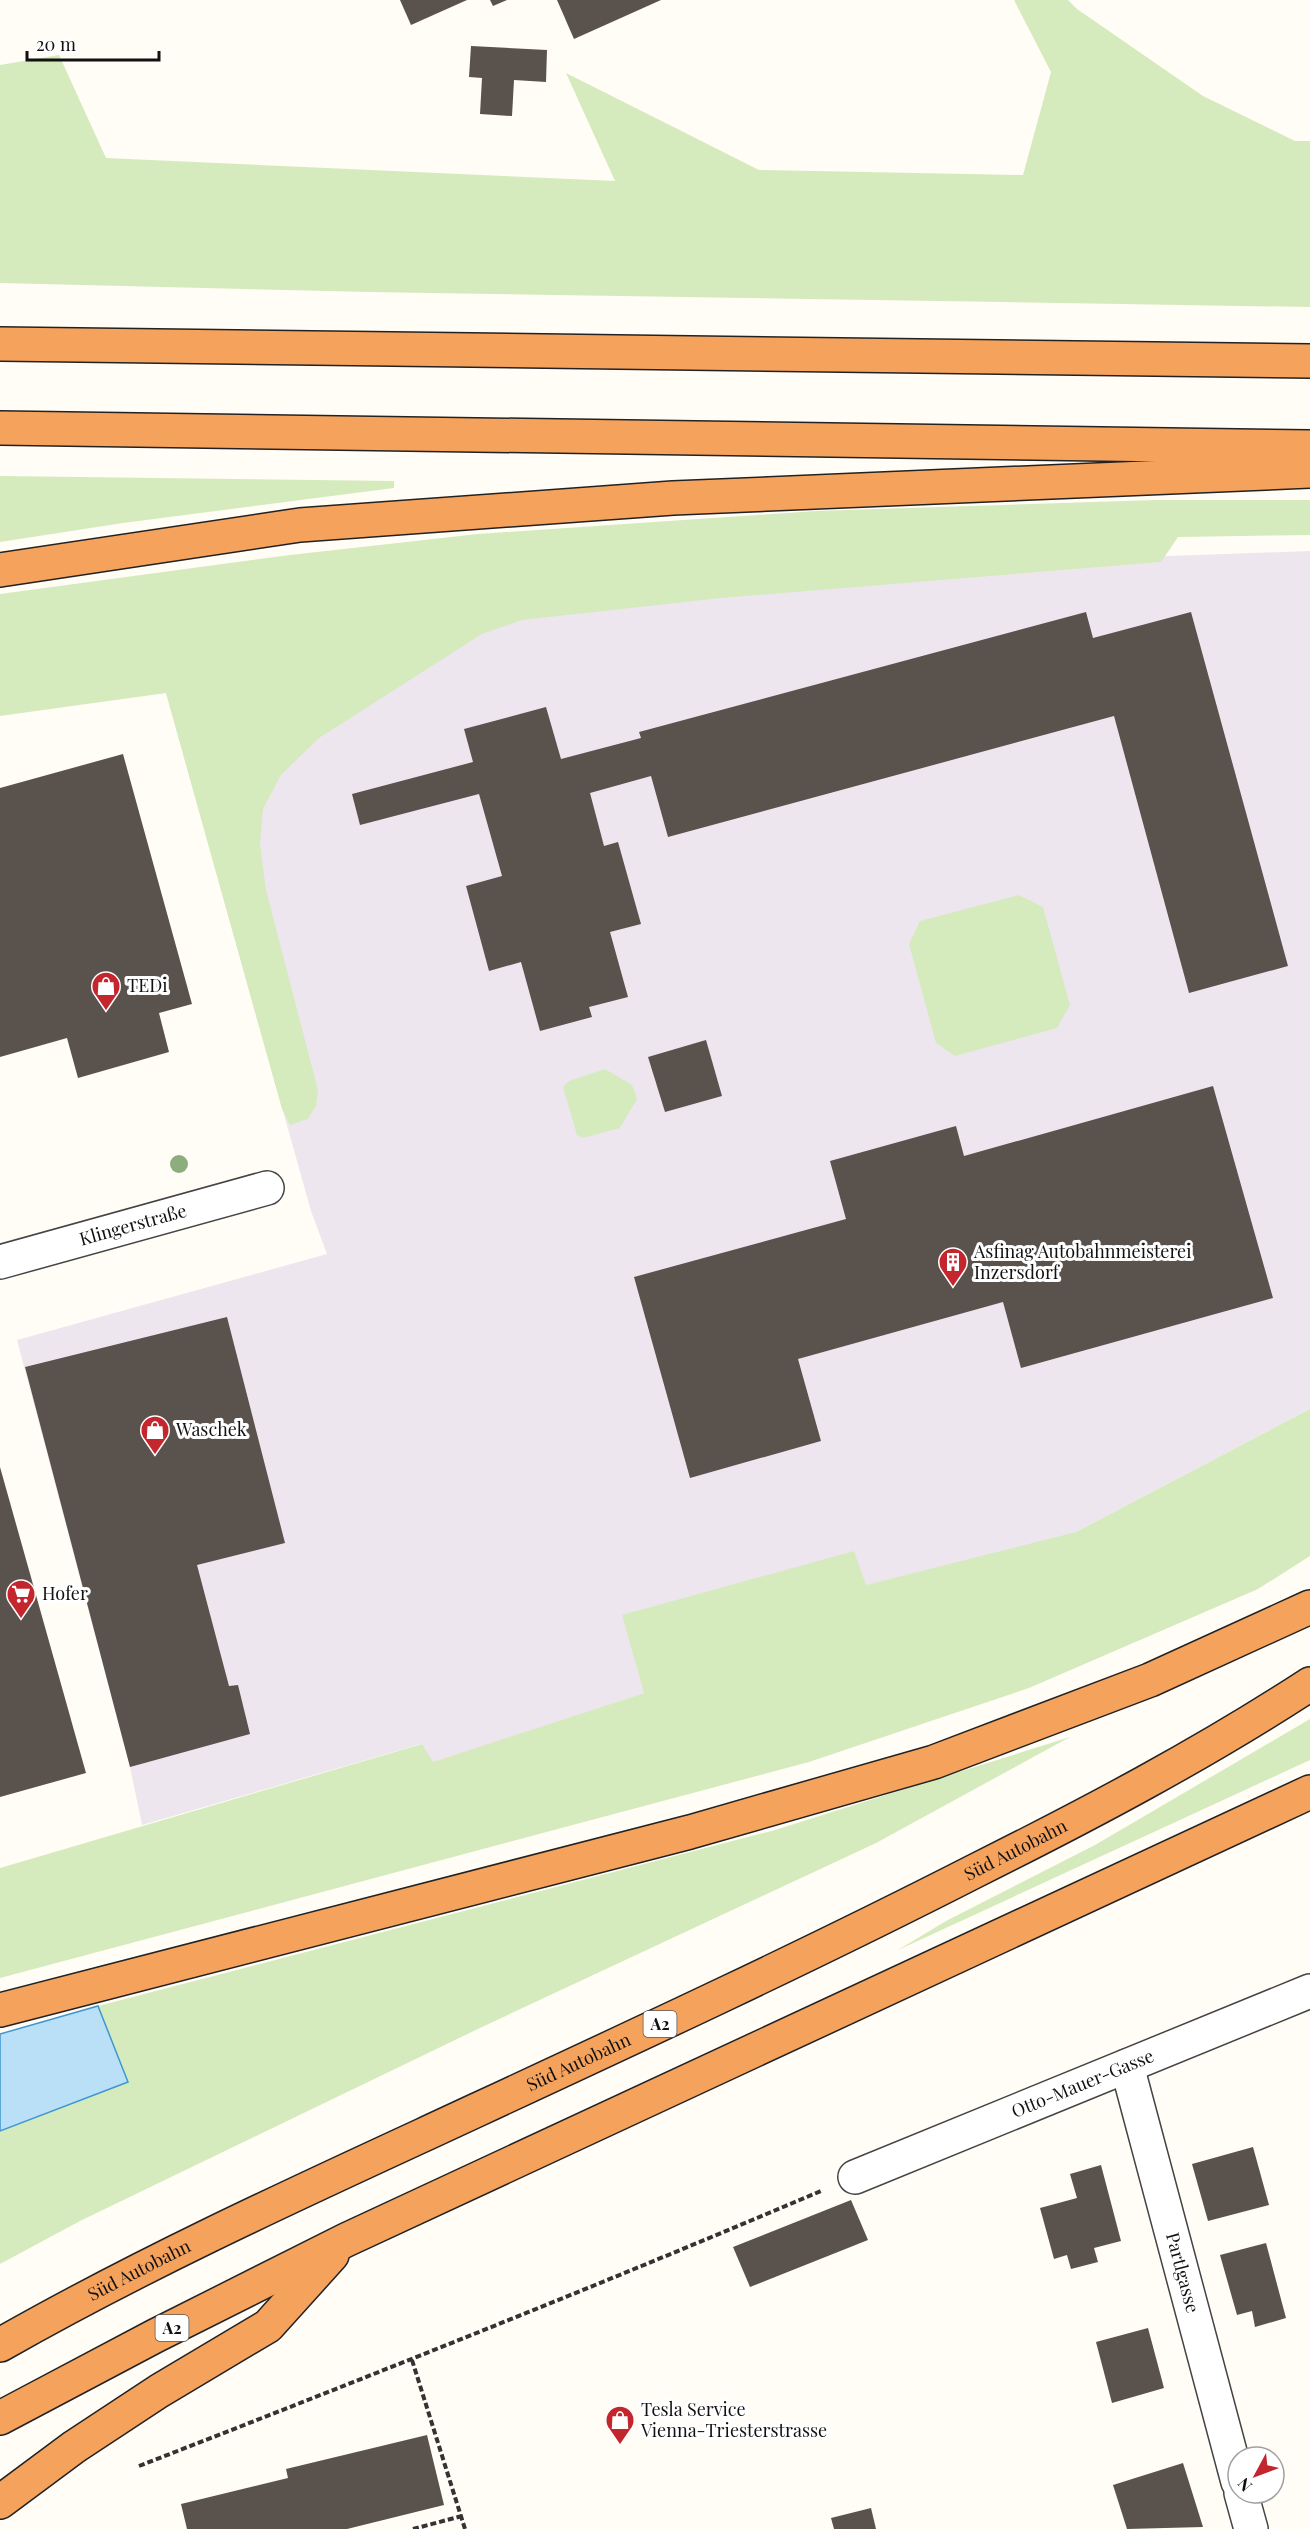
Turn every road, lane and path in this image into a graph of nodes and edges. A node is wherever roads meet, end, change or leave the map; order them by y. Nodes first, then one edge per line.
1 (0, 344) edge
2 (1310, 361) edge
3 (0, 428) edge
4 (1310, 447) edge
5 (1310, 471) edge
6 (0, 570) edge
7 (267, 1188) dead end
8 (0, 1262) edge
9 (1310, 1607) edge
10 (1310, 1684) edge
11 (1310, 1792) edge
12 (1310, 1991) edge
13 (0, 2010) edge
14 (1127, 2066) junction
15 (855, 2177) joint
16 (346, 2240) junction
17 (0, 2345) edge
18 (412, 2360) junction
19 (0, 2418) edge
20 (1228, 2445) edge
21 (139, 2466) dead end
22 (0, 2502) edge
23 (1244, 2505) edge
24 (462, 2516) junction
25 (413, 2529) edge
26 (465, 2529) edge
27 (1251, 2529) edge

1 - 2 highway
3 - 4 highway
5 - 6 highway
7 - 8 street, Klingerstraße
9 - 13 highway
10 - 17 highway, Süd Autobahn / A2
11 - 16 highway, A2
12 - 14 street, Otto-Mauer-Gasse
14 - 15 street, Otto-Mauer-Gasse
14 - 20 street, Partlgasse
15 - 18 path
16 - 19 highway, A2
16 - 22 highway
18 - 21 path
18 - 24 path
23 - 27 street
24 - 25 path
24 - 26 path

